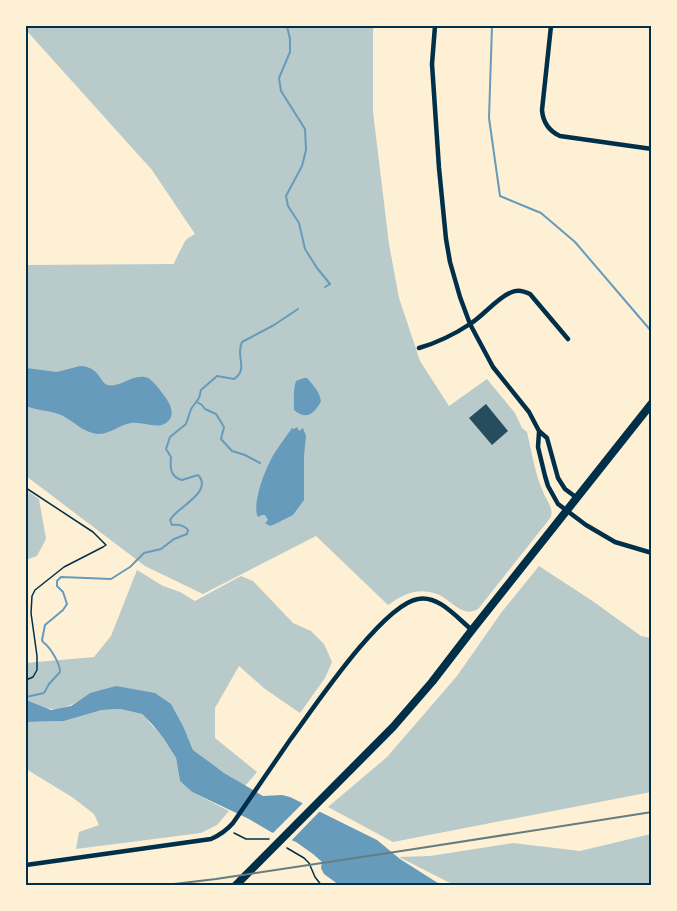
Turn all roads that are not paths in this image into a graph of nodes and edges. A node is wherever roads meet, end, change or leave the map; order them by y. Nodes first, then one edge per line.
1 (435, 26) edge
2 (551, 26) edge
3 (651, 149) edge
4 (470, 324) junction
5 (568, 339) dead end
6 (419, 348) dead end
7 (651, 403) edge
8 (540, 431) junction
9 (577, 498) junction
10 (567, 510) junction
11 (651, 553) edge
12 (472, 630) junction
13 (26, 865) edge
14 (235, 885) edge

1 - 4 street
2 - 3 street
4 - 5 street
4 - 6 street
4 - 8 street
7 - 9 main road
8 - 9 street
8 - 10 street
9 - 10 main road
10 - 11 street
10 - 12 main road
12 - 13 street
12 - 14 main road

